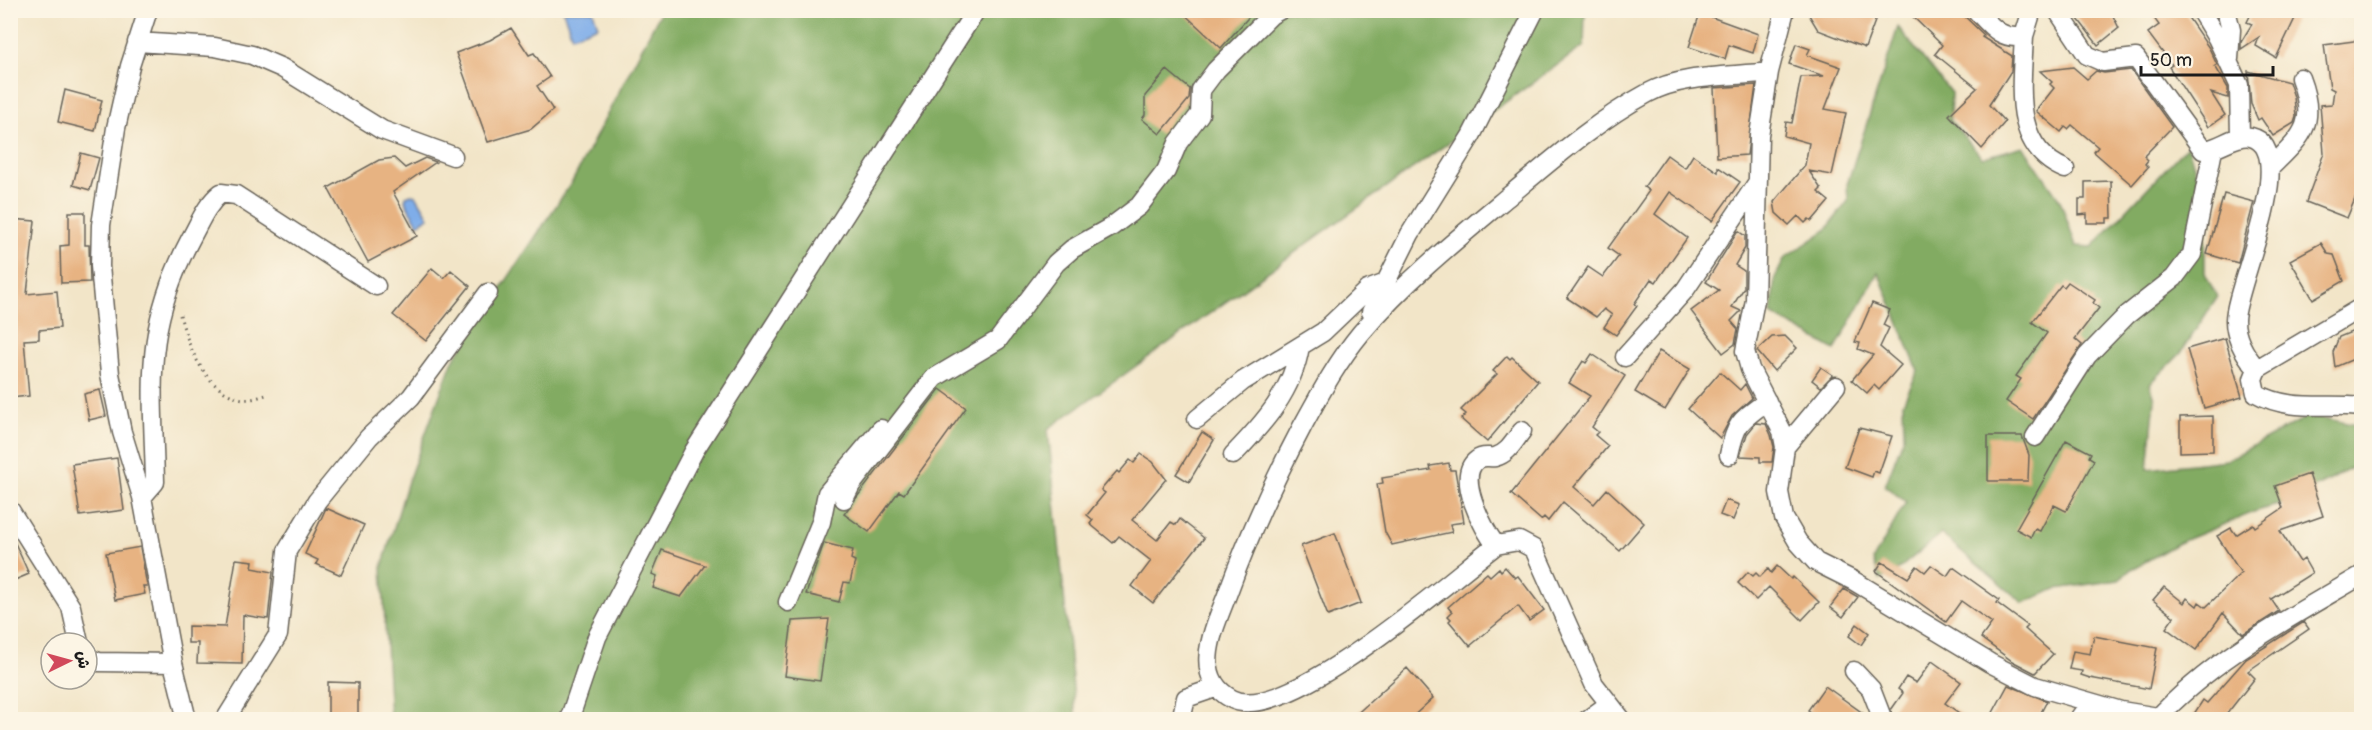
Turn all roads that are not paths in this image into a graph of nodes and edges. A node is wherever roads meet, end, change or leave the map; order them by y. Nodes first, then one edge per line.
1 (148, 10) edge
2 (976, 10) edge
3 (1280, 10) edge
4 (1536, 10) edge
5 (1785, 10) edge
6 (1976, 10) edge
7 (2032, 10) edge
8 (2058, 10) edge
9 (2200, 10) edge
10 (2226, 10) edge
11 (2024, 36) junction
12 (137, 42) junction
13 (2229, 61) junction
14 (1769, 72) junction
15 (2300, 78) dead end
16 (2240, 137) junction
17 (2213, 150) junction
18 (453, 156) dead end
19 (2270, 168) junction
20 (2065, 169) dead end
21 (1757, 183) junction
22 (1386, 283) junction
23 (376, 286) dead end
24 (488, 293) dead end
25 (2361, 307) edge
26 (1359, 335) junction
27 (1300, 346) junction
28 (1625, 357) dead end
29 (2257, 369) junction
30 (1836, 386) dead end
31 (918, 396) junction
32 (1767, 400) junction
33 (2361, 407) edge
34 (1197, 419) dead end
35 (1522, 431) dead end
36 (2035, 437) dead end
37 (1785, 447) junction
38 (1233, 455) dead end
39 (1729, 455) dead end
40 (142, 497) junction
41 (844, 500) dead end
42 (10, 510) edge
43 (1496, 545) junction
44 (2361, 575) edge
45 (788, 602) dead end
46 (77, 631) edge
47 (99, 662) edge
48 (173, 663) junction
49 (1854, 671) dead end
50 (1215, 688) junction
51 (2090, 703) junction
52 (1609, 704) junction
53 (2157, 718) edge
54 (187, 720) edge
55 (225, 720) edge
56 (569, 720) edge
57 (1181, 720) edge
58 (1587, 720) edge
59 (1622, 720) edge
60 (1883, 720) edge
61 (2078, 720) edge

1 - 12 street
2 - 56 street
3 - 31 street
4 - 22 street
5 - 14 street
6 - 11 street
7 - 11 street
8 - 17 street
9 - 13 street
10 - 13 street
11 - 20 street
12 - 18 street
12 - 40 street
13 - 16 street
14 - 21 street
14 - 26 street
15 - 19 street
16 - 17 street
16 - 19 street
17 - 36 street
19 - 29 street
21 - 28 street
21 - 32 street
22 - 26 street
22 - 27 street
23 - 40 street
24 - 55 street
25 - 29 street
26 - 50 street
27 - 34 street
27 - 38 street
29 - 33 street
30 - 37 street
31 - 41 street
31 - 45 street
32 - 37 street
32 - 39 street
35 - 43 street
37 - 51 street
40 - 48 street
42 - 46 street
43 - 50 street
43 - 52 street
44 - 53 street
47 - 48 street
48 - 54 street
49 - 60 street
50 - 57 street
51 - 53 street
51 - 61 street
52 - 58 street
52 - 59 street

